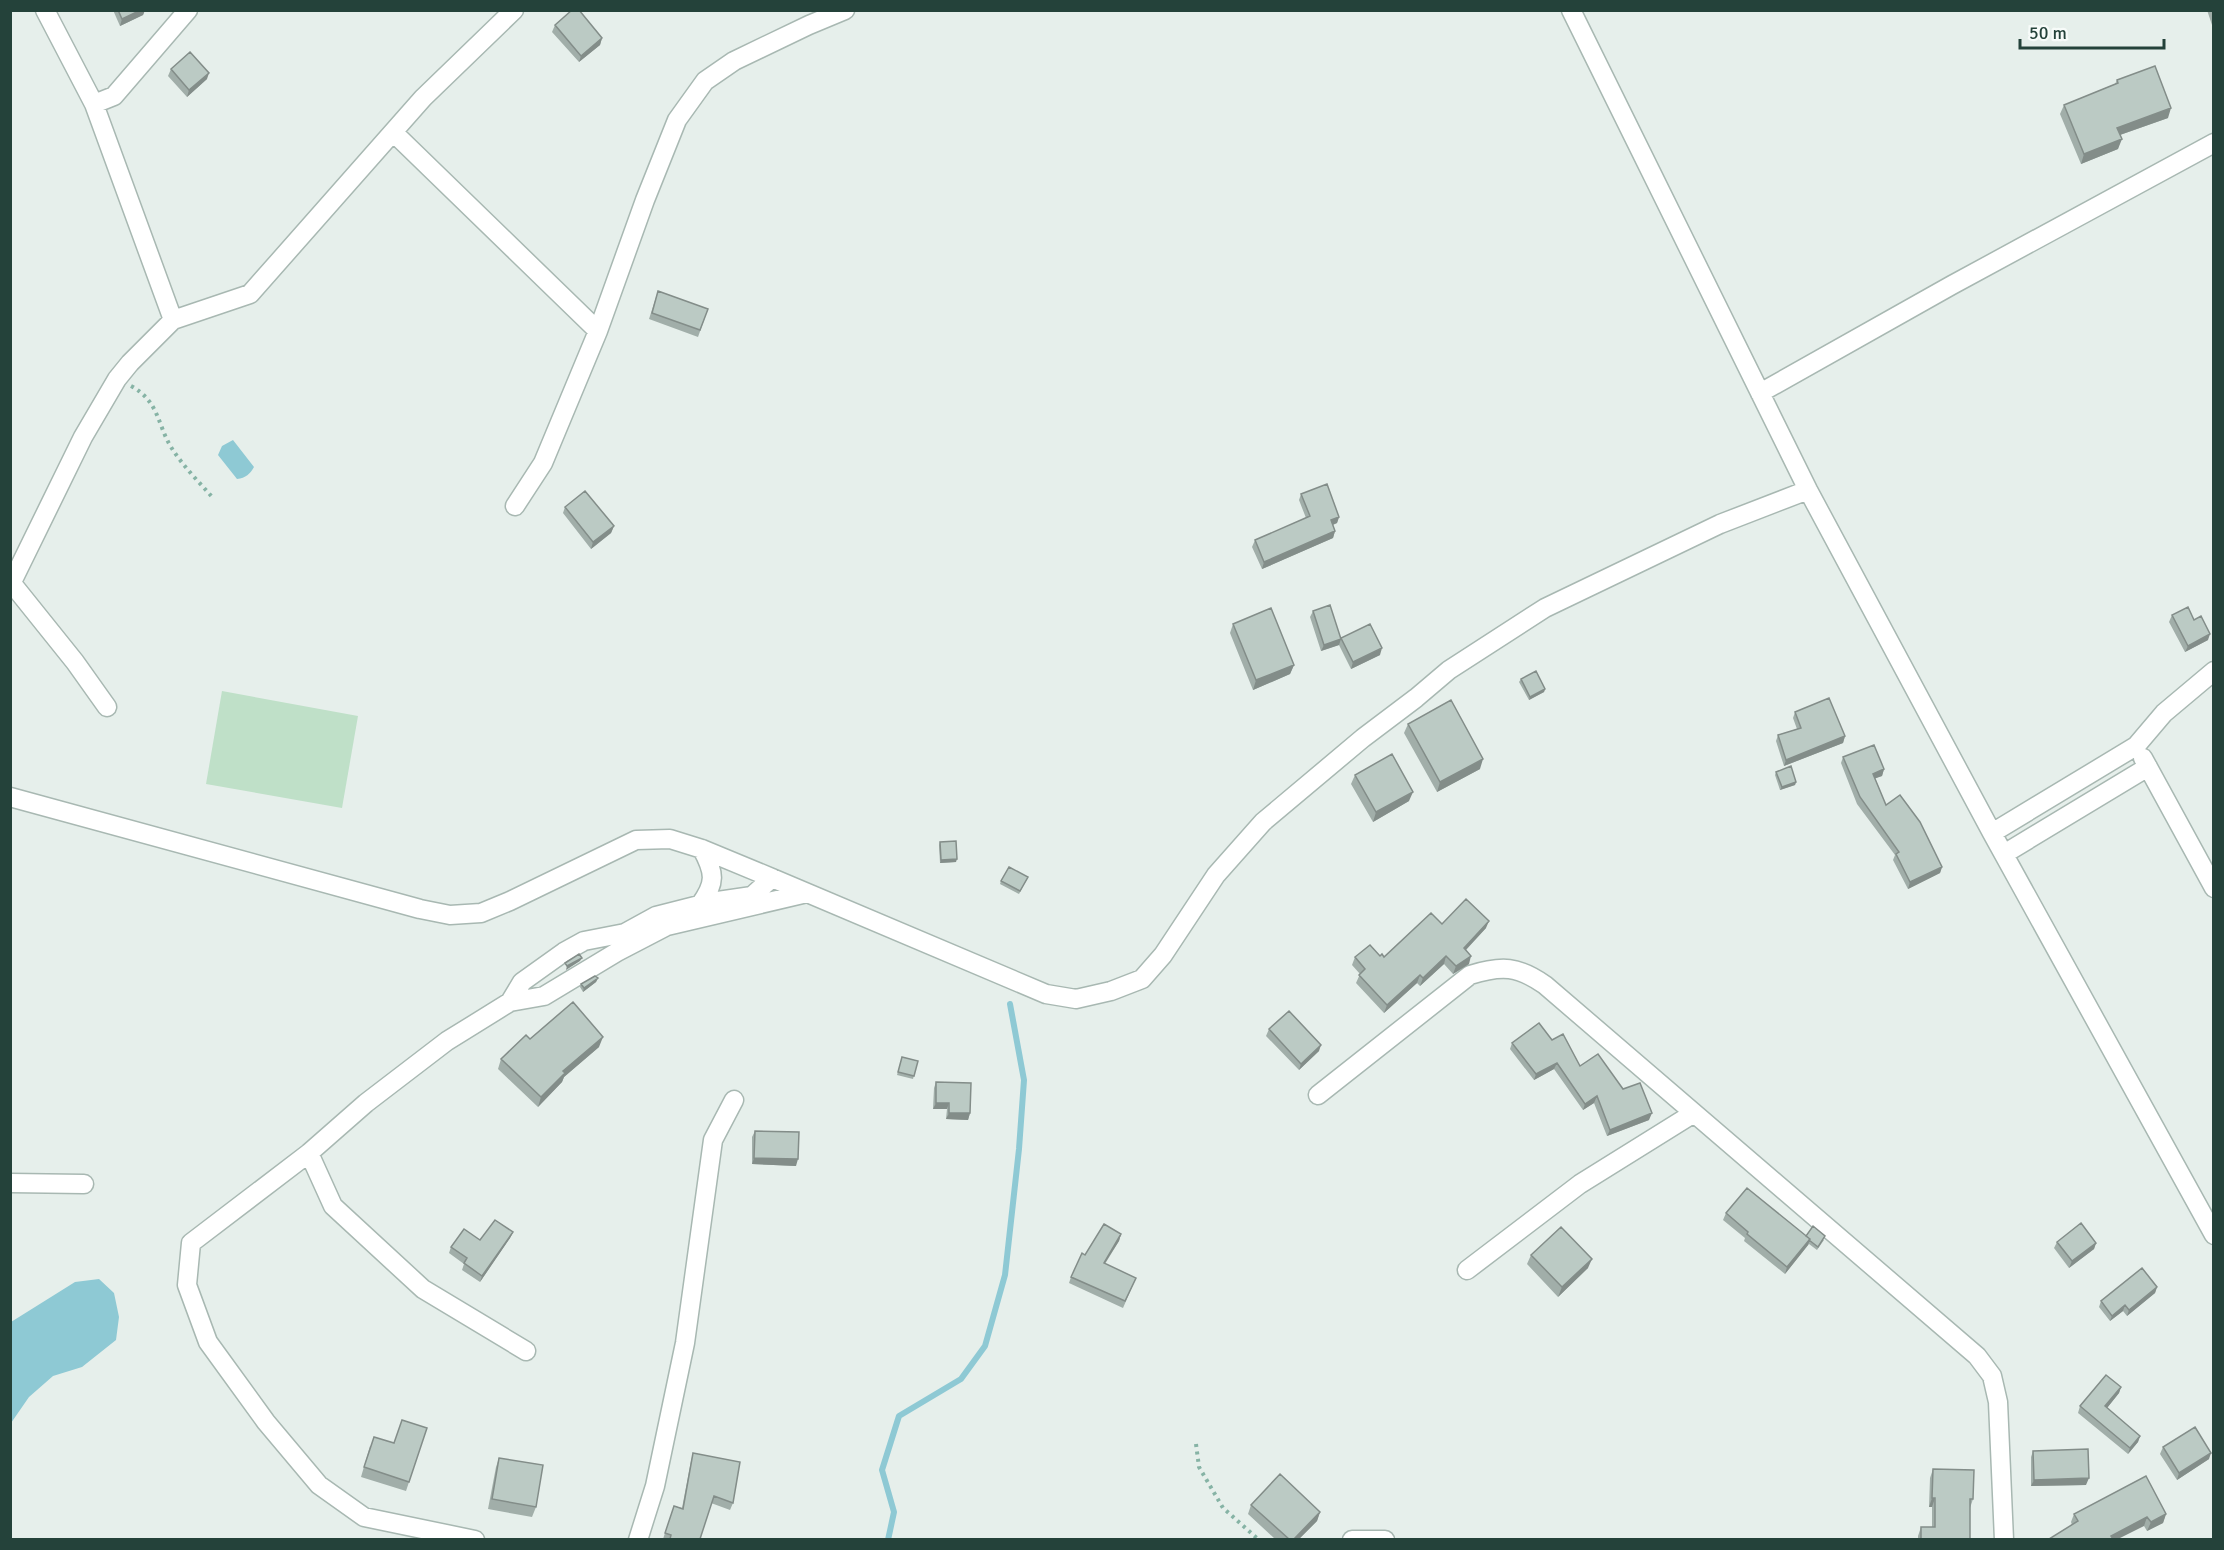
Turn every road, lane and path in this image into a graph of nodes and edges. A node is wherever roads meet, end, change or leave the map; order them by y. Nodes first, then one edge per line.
1 (45, 10) edge
2 (188, 10) edge
3 (514, 10) edge
4 (845, 10) edge
5 (1571, 10) edge
6 (94, 105) junction
7 (393, 132) junction
8 (2214, 143) edge
9 (173, 320) junction
10 (598, 331) junction
11 (117, 379) junction
12 (1760, 393) junction
13 (1808, 490) junction
14 (213, 498) dead end
15 (515, 506) dead end
16 (11, 582) edge
17 (2214, 670) edge
18 (107, 707) dead end
19 (2136, 746) junction
20 (2148, 767) junction
21 (10, 797) edge
22 (1992, 833) junction
23 (702, 849) junction
24 (2004, 854) junction
25 (772, 878) junction
26 (2214, 888) edge
27 (807, 892) junction
28 (700, 905) junction
29 (510, 1002) junction
30 (1318, 1095) dead end
31 (734, 1100) dead end
32 (1694, 1113) junction
33 (309, 1153) junction
34 (10, 1183) edge
35 (84, 1184) dead end
36 (2214, 1235) edge
37 (1467, 1270) dead end
38 (526, 1351) dead end
39 (1196, 1444) dead end
40 (474, 1539) edge
41 (638, 1539) edge
42 (1258, 1539) edge
43 (1352, 1539) edge
44 (1385, 1539) edge
45 (2004, 1539) edge

1 - 6 street
2 - 6 street
3 - 7 street
4 - 10 street
5 - 12 street
6 - 9 street
7 - 9 street
7 - 10 street
8 - 12 street
9 - 11 street
10 - 15 street
11 - 14 path
11 - 16 street
12 - 13 street
13 - 22 street
13 - 27 street
16 - 18 street
17 - 19 street
19 - 20 street
19 - 22 street
20 - 24 street
20 - 26 street
21 - 23 street
22 - 24 street
23 - 25 street
23 - 28 street
24 - 36 street
25 - 27 street
25 - 28 street
27 - 29 street
28 - 29 street
29 - 33 street
30 - 32 street
31 - 41 street
32 - 37 street
32 - 45 street
33 - 38 street
33 - 40 street
34 - 35 street
39 - 42 path
43 - 44 street

